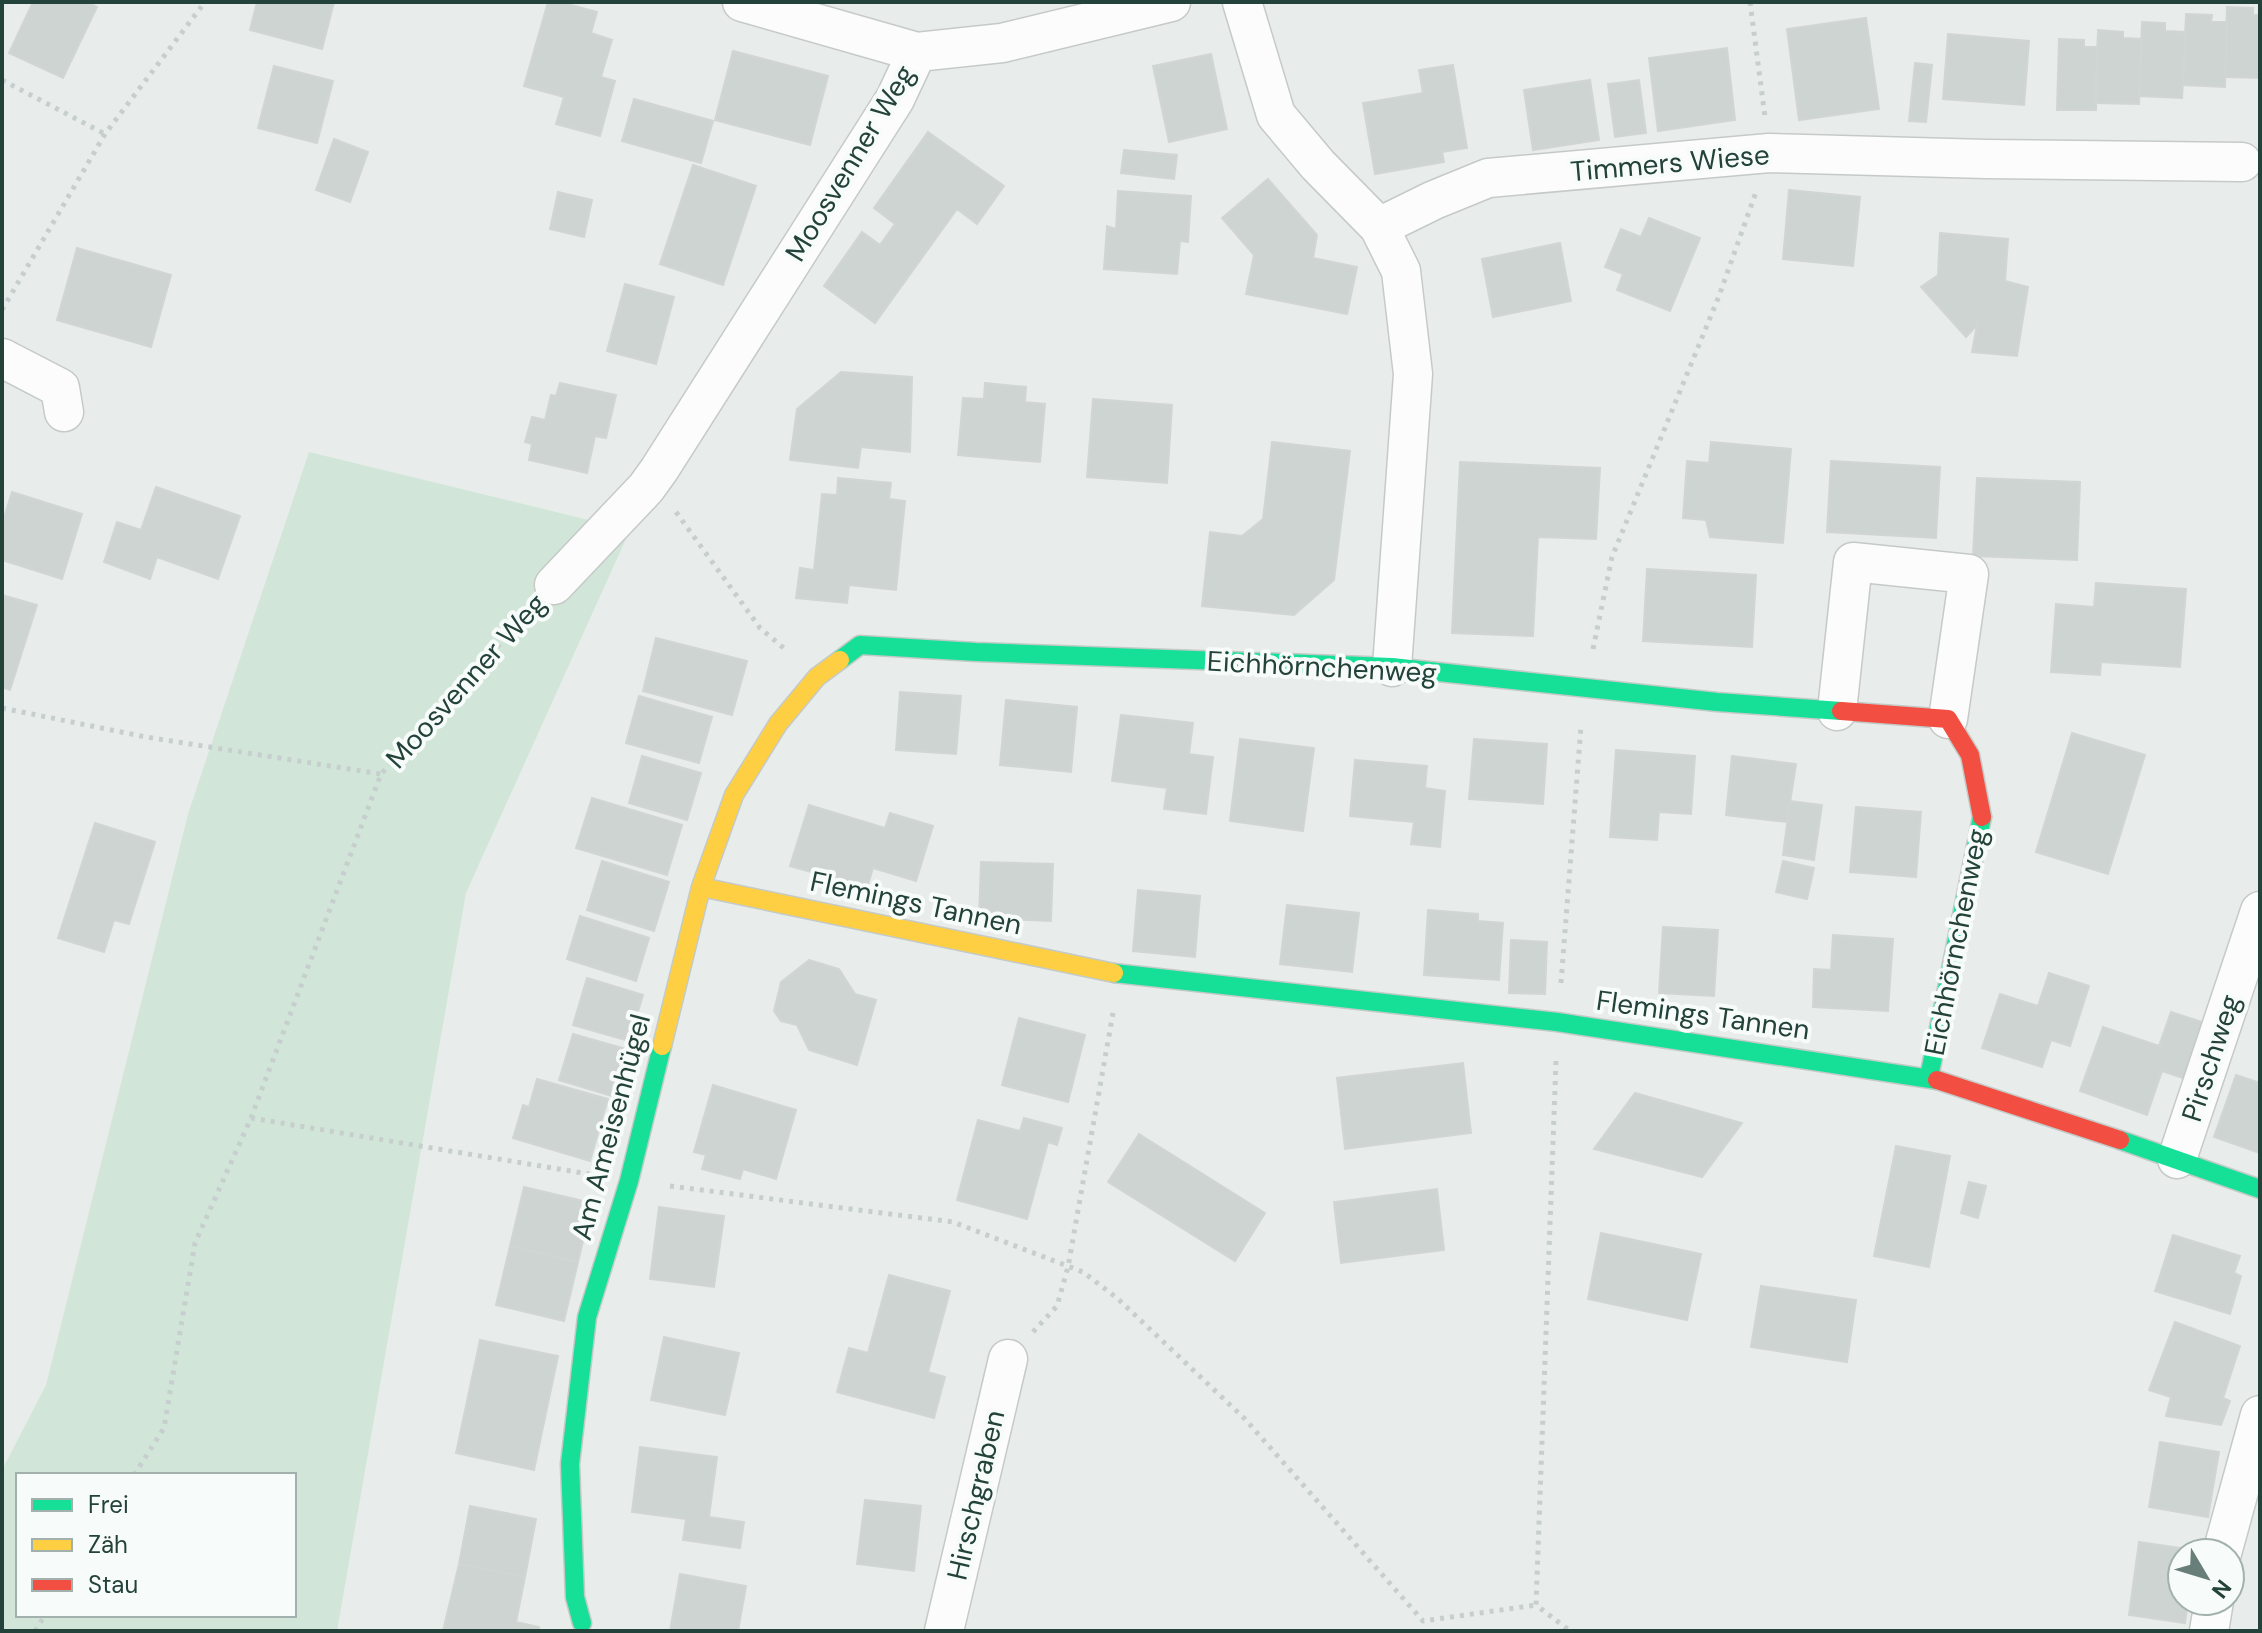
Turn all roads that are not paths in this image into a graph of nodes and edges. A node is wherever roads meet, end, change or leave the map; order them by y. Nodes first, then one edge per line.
1 (742, 2) edge
2 (1171, 2) edge
3 (1242, 2) edge
4 (917, 52) junction
5 (2242, 162) dead end
6 (1379, 227) junction
7 (2, 358) edge
8 (64, 412) dead end
9 (554, 585) road end
10 (1392, 667) junction
11 (817, 677) joint
12 (1837, 711) junction
13 (1948, 719) junction
14 (701, 887) junction
15 (2260, 911) edge
16 (1929, 1077) junction
17 (2177, 1159) junction
18 (2260, 1189) edge
19 (1008, 1359) road end
20 (2260, 1415) edge
21 (2226, 1537) edge
22 (582, 1623) dead end
23 (944, 1631) edge

1 - 4 street
2 - 4 street
3 - 6 street
4 - 9 street, Moosvenner Weg
5 - 6 street, Timmers Wiese
6 - 10 street
7 - 8 street
10 - 11 street, Eichhörnchenweg
10 - 12 street, Eichhörnchenweg
11 - 14 street, Am Ameisenhügel
12 - 13 street, Eichhörnchenweg
12 - 13 street
13 - 16 street, Eichhörnchenweg
14 - 16 street, Flemings Tannen
14 - 22 street, Am Ameisenhügel
15 - 17 street, Pirschweg
16 - 17 street, Flemings Tannen
17 - 18 street, Flemings Tannen
19 - 23 street, Hirschgraben
20 - 21 street

